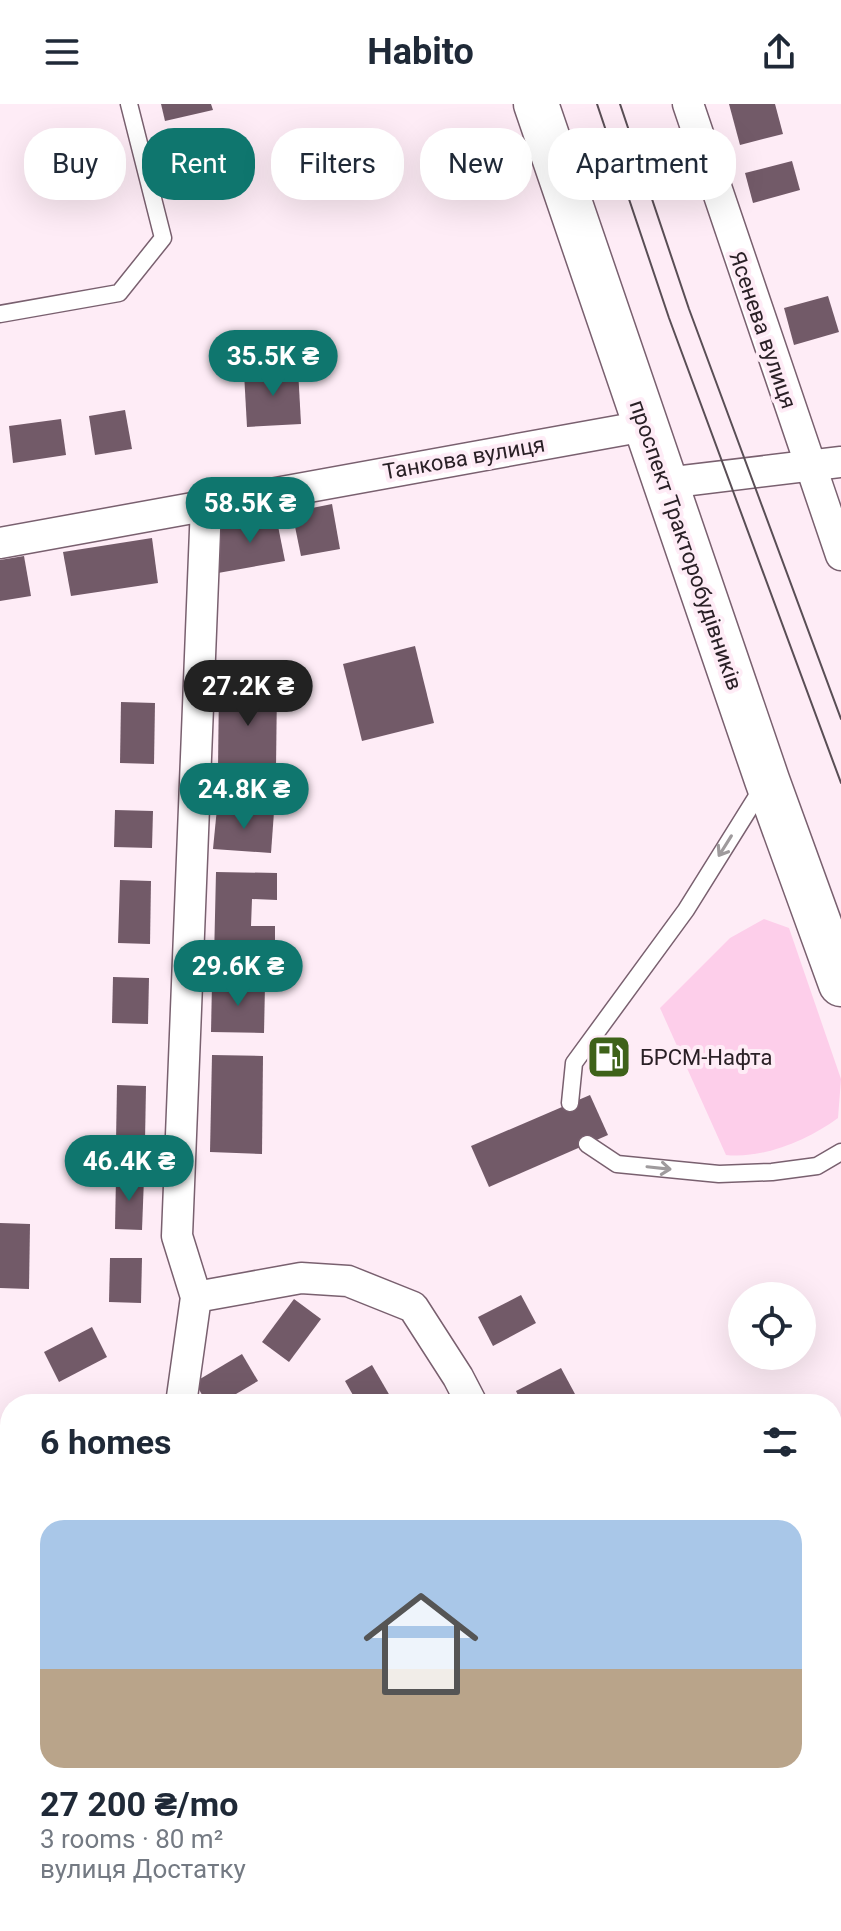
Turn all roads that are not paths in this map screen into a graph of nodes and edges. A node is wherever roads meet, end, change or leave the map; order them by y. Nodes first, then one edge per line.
1 (129, 104) edge
2 (536, 104) edge
3 (688, 104) edge
4 (0, 314) edge
5 (645, 426) junction
6 (841, 462) edge
7 (809, 466) junction
8 (666, 483) junction
9 (206, 505) junction
10 (0, 543) edge
11 (841, 555) edge
12 (767, 780) junction
13 (841, 984) edge
14 (570, 1103) dead end
15 (587, 1144) dead end
16 (841, 1152) edge
17 (196, 1297) junction
18 (182, 1394) edge
19 (467, 1394) edge

1 - 4 lane
2 - 5 main road, проспект Тракторобудівників
3 - 7 street, Ясенева вулиця
5 - 8 main road, проспект Тракторобудівників
5 - 9 street, Танкова вулиця
6 - 7 street
7 - 8 street
7 - 11 street, Ясенева вулиця
8 - 12 main road, проспект Тракторобудівників
9 - 10 street, Танкова вулиця
9 - 17 street
12 - 13 main road, проспект Тракторобудівників
12 -> 14 lane
15 -> 16 lane
17 - 18 street
17 - 19 street

